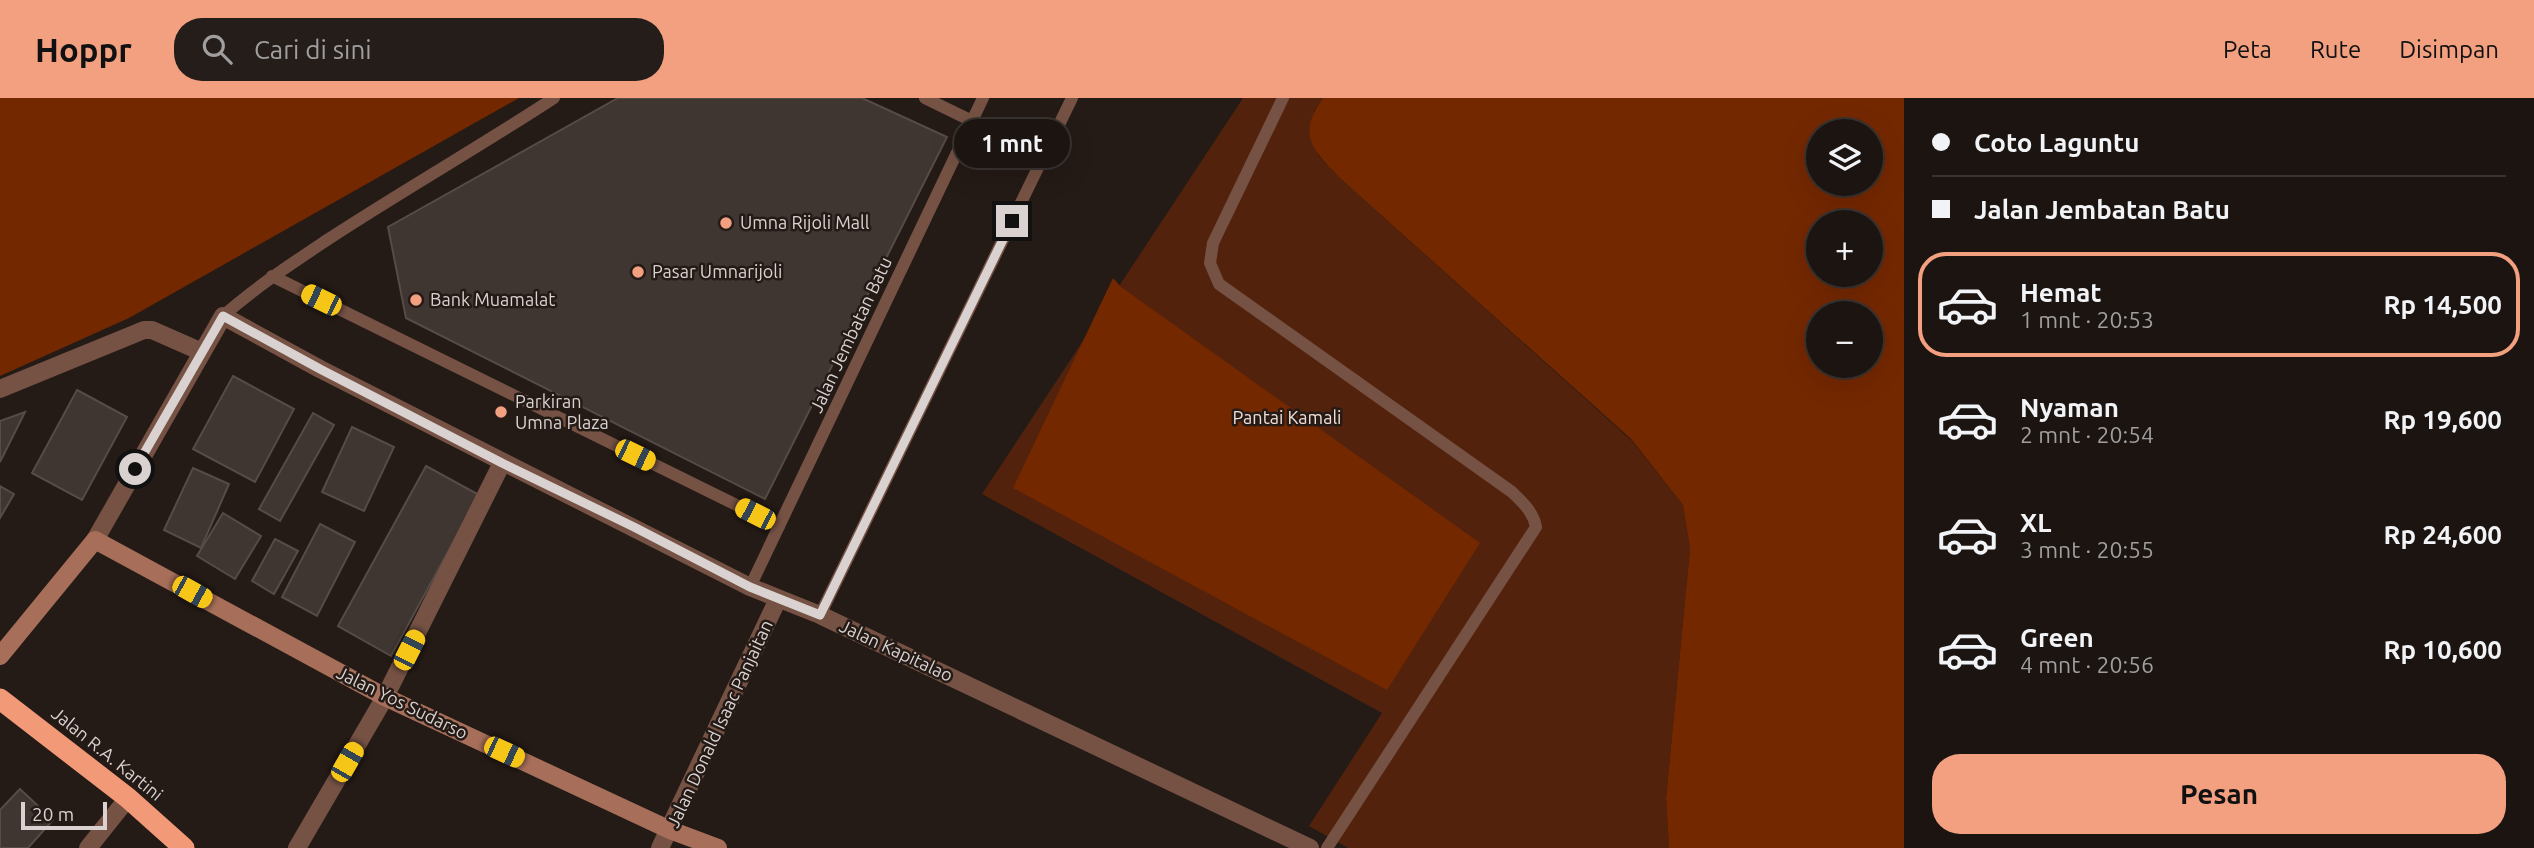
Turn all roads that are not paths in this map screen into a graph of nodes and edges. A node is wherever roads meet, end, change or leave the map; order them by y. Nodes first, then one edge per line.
1 (554, 98) edge
2 (925, 98) edge
3 (983, 98) edge
4 (1072, 98) edge
5 (1283, 98) edge
6 (972, 121) junction
7 (272, 276) junction
8 (223, 316) junction
9 (202, 352) junction
10 (0, 389) edge
11 (502, 463) junction
12 (779, 526) junction
13 (95, 540) junction
14 (750, 587) junction
15 (778, 599) junction
16 (820, 615) junction
17 (0, 656) edge
18 (385, 697) junction
19 (0, 699) edge
20 (128, 798) junction
21 (670, 830) junction
22 (88, 848) edge
23 (184, 848) edge
24 (297, 848) edge
25 (660, 848) edge
26 (718, 848) edge
27 (1310, 848) edge
28 (1327, 848) edge

1 - 7 lane
2 - 6 lane
3 - 6 lane, Jalan Jembatan Batu
4 - 16 lane
5 - 28 lane
6 - 12 lane, Jalan Jembatan Batu
7 - 8 lane
7 - 12 lane
8 - 9 street
8 - 11 street, Jalan Kapitalao
9 - 10 street
9 - 13 street
11 - 14 street, Jalan Kapitalao
11 - 18 street
12 - 14 lane, Jalan Jembatan Batu
13 - 17 street
13 - 18 street, Jalan Yos Sudarso
14 - 15 street, Jalan Kapitalao
15 - 16 street, Jalan Kapitalao
15 - 21 street, Jalan Donald Isaac Panjaitan
16 - 27 street, Jalan Kapitalao
18 - 21 street, Jalan Yos Sudarso
18 - 24 street
19 - 20 highway, Jalan R.A. Kartini
20 - 22 street
20 - 23 highway, Jalan R.A. Kartini
21 - 25 street, Jalan Donald Isaac Panjaitan
21 - 26 street, Jalan Yos Sudarso

